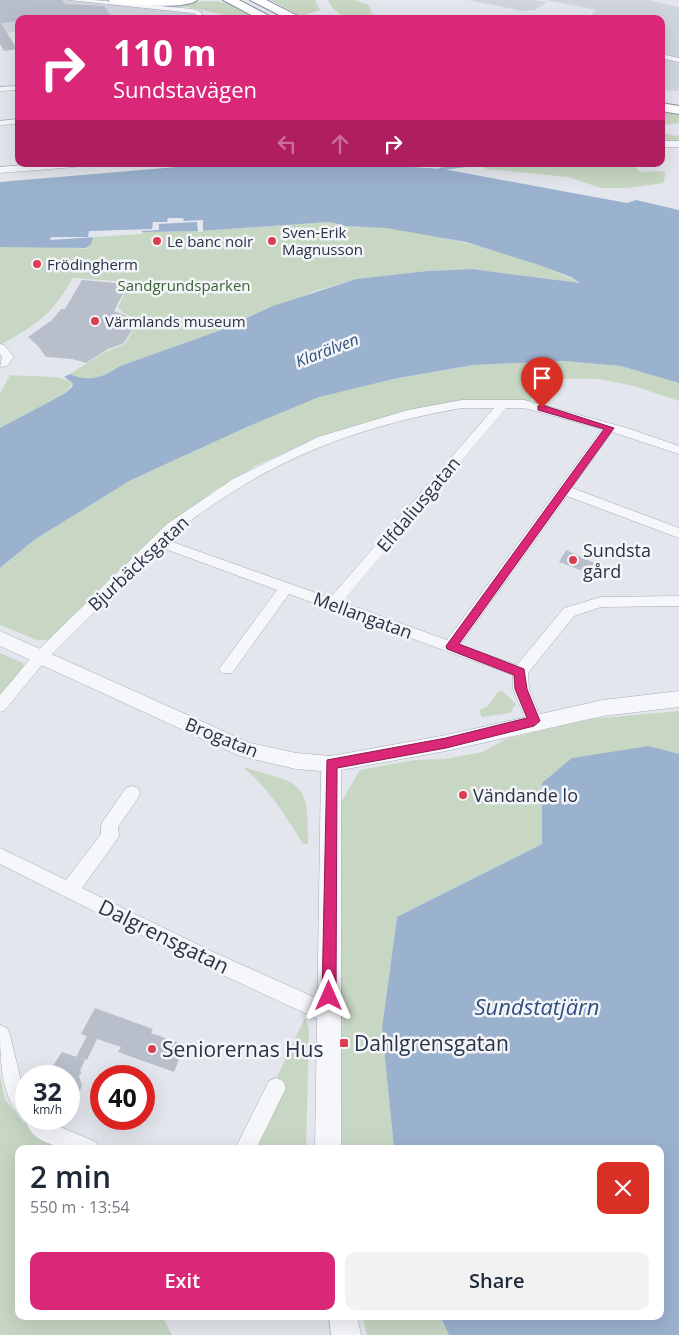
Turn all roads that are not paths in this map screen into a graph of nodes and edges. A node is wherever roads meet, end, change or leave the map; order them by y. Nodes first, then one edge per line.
1 (72, 0) edge
2 (114, 0) edge
3 (152, 0) edge
4 (166, 0) edge
5 (191, 0) edge
6 (256, 0) edge
7 (262, 0) edge
8 (231, 1) edge
9 (199, 15) edge
10 (273, 15) edge
11 (275, 15) edge
12 (275, 15) edge
13 (665, 57) edge
14 (679, 60) edge
15 (15, 88) edge
16 (0, 89) edge
17 (665, 102) edge
18 (679, 104) edge
19 (665, 108) edge
20 (679, 110) edge
21 (15, 122) edge
22 (0, 123) edge
23 (665, 144) edge
24 (679, 144) edge
25 (31, 167) edge
26 (0, 170) edge
27 (0, 347) edge
28 (0, 364) edge
29 (503, 404) junction
30 (609, 428) junction
31 (679, 450) edge
32 (564, 490) junction
33 (679, 533) edge
34 (157, 541) junction
35 (286, 587) junction
36 (679, 601) edge
37 (333, 604) junction
38 (0, 638) edge
39 (451, 646) junction
40 (41, 656) junction
41 (227, 668) dead end
42 (520, 672) junction
43 (679, 699) edge
44 (0, 706) edge
45 (534, 721) junction
46 (331, 764) junction
47 (132, 793) dead end
48 (0, 856) edge
49 (70, 889) junction
50 (329, 1014) junction
51 (0, 1035) edge
52 (276, 1088) dead end
53 (15, 1095) edge
54 (44, 1130) edge
55 (80, 1145) edge
56 (247, 1145) edge
57 (328, 1145) edge
58 (344, 1320) edge
59 (346, 1335) edge

1 - 9 street
2 - 5 highway
3 - 4 highway
6 - 11 highway
7 - 12 highway
8 - 10 highway
13 - 14 street
15 - 16 street
17 - 18 highway
19 - 20 highway
21 - 22 street
23 - 24 street
25 - 26 street
27 - 28 street
29 - 30 street, Bjurbäcksgatan
29 - 34 street, Bjurbäcksgatan
29 - 37 street, Elfdaliusgatan
30 - 31 street, Bjurbäcksgatan
30 - 32 street
32 - 33 street
32 - 39 street
34 - 35 street, Mellangatan
34 - 40 street, Bjurbäcksgatan
35 - 37 street, Mellangatan
35 - 41 street
36 - 42 street
37 - 39 street, Mellangatan
38 - 40 street, Brogatan
39 - 42 street, Mellangatan
40 - 44 street, Bjurbäcksgatan
40 - 46 street, Brogatan
42 - 45 street
43 - 45 street, Brogatan
45 - 46 street, Brogatan
46 - 50 street
47 - 49 street
48 - 49 street, Dalgrensgatan
49 - 50 street, Dalgrensgatan
50 - 57 street
51 - 53 street
52 - 56 street
54 - 55 street
58 - 59 street

